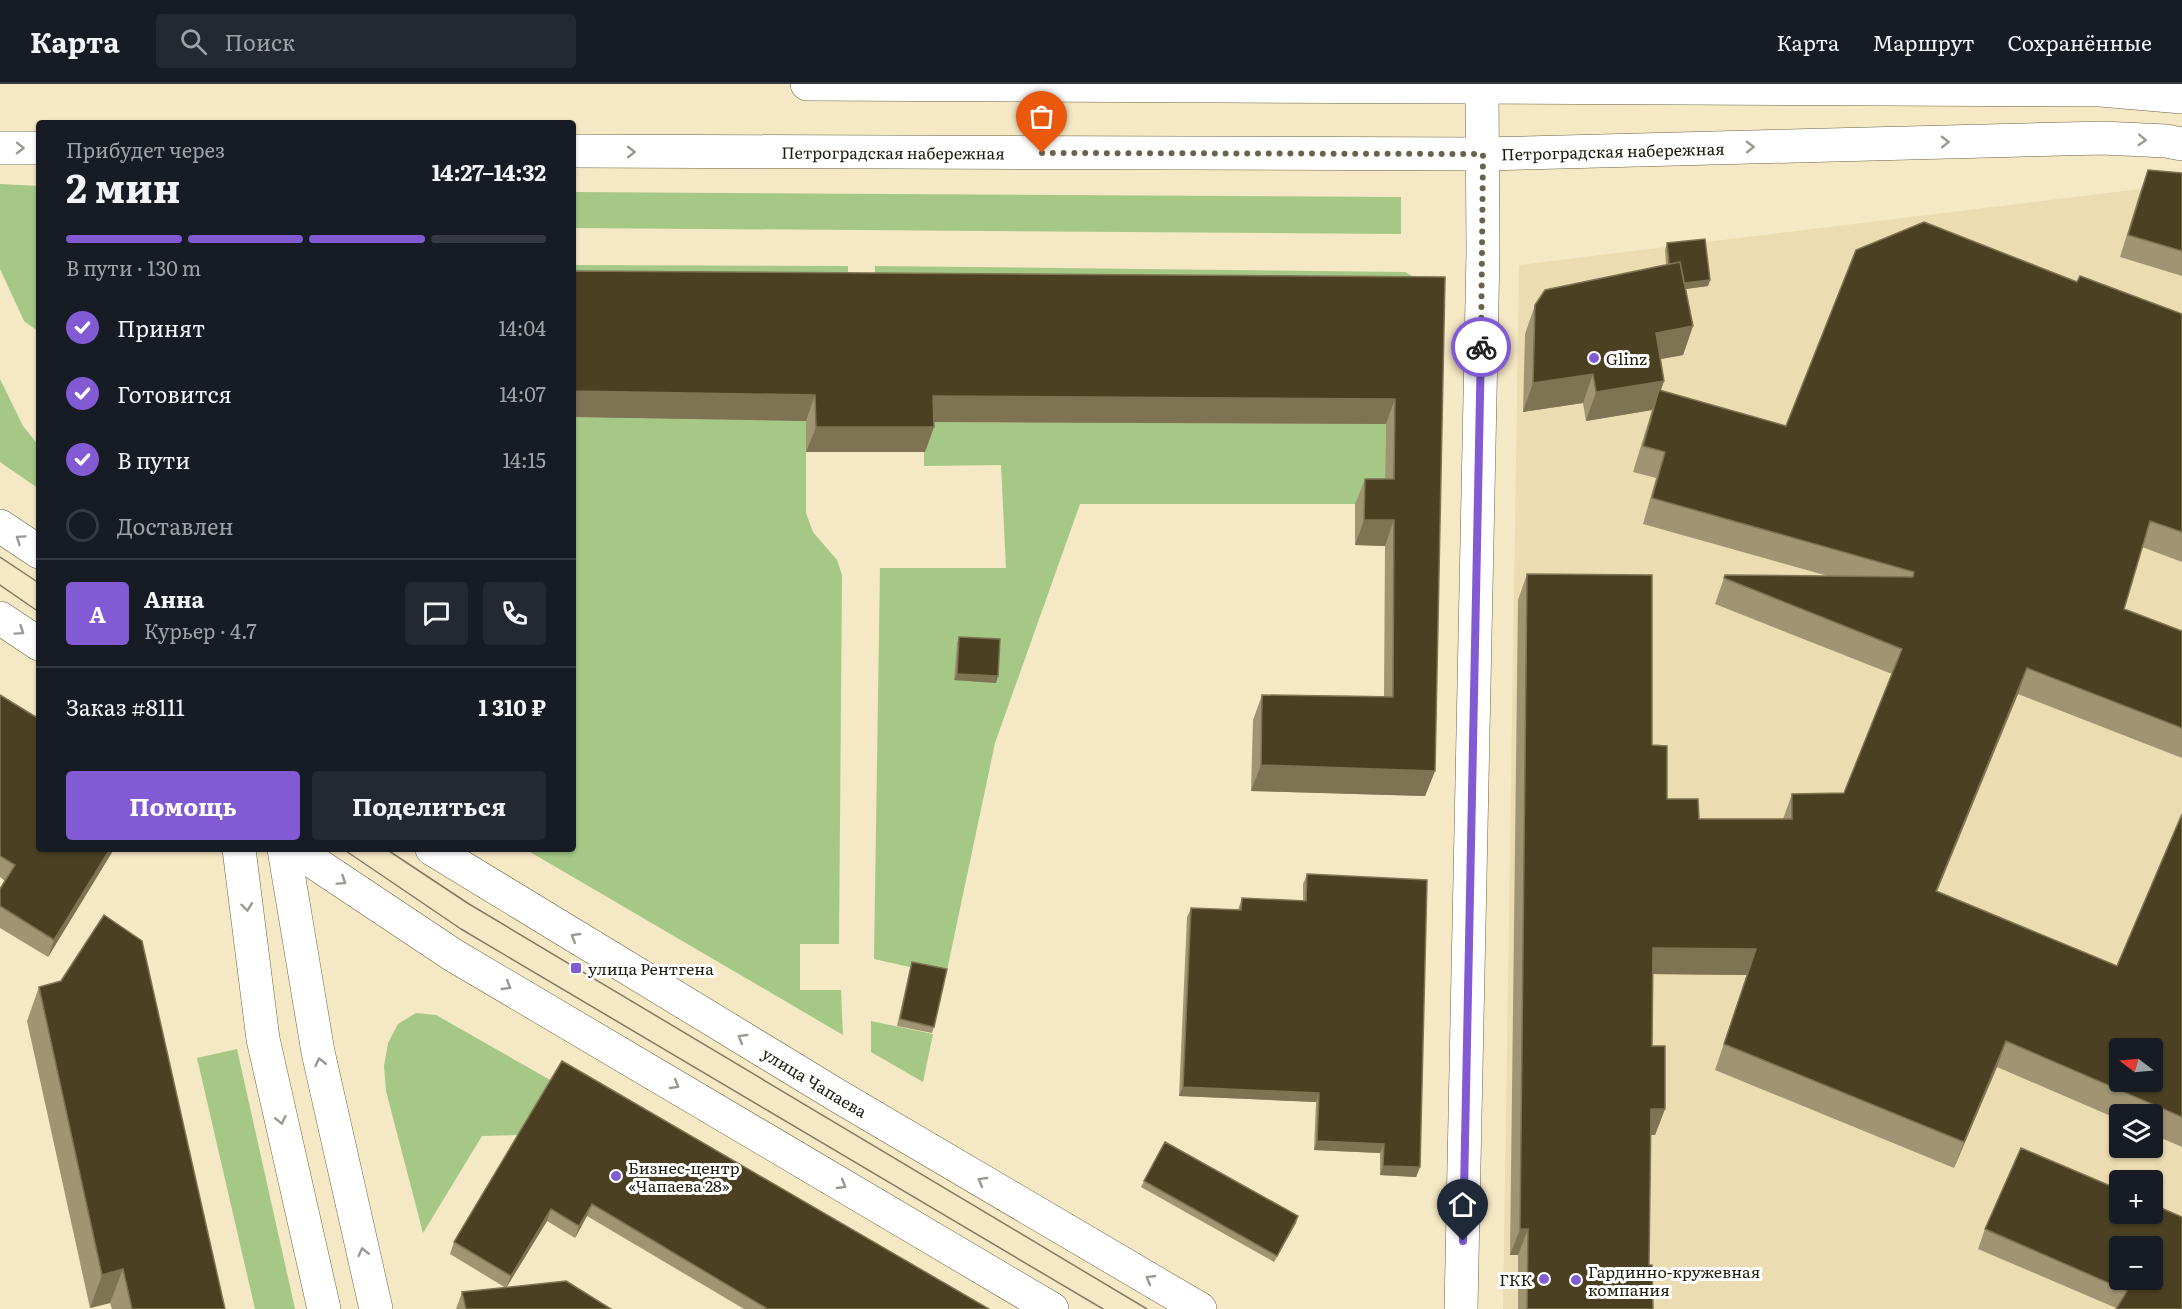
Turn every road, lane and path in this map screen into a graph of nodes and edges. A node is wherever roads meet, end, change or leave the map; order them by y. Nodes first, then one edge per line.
1 (807, 84) edge
2 (1482, 87) junction
3 (2182, 97) edge
4 (2182, 144) edge
5 (0, 147) edge
6 (36, 148) edge
7 (576, 151) edge
8 (1483, 154) junction
9 (0, 526) edge
10 (36, 550) edge
11 (0, 618) edge
12 (36, 642) edge
13 (239, 852) edge
14 (285, 852) edge
15 (298, 852) edge
16 (437, 852) edge
17 (324, 1309) edge
18 (376, 1309) edge
19 (1052, 1309) edge
20 (1200, 1309) edge
21 (1461, 1309) edge

1 - 2 street
2 - 3 street
2 - 8 street
8 -> 4 street, Петроградская набережная
5 -> 6 street
7 -> 8 street, Петроградская набережная
8 - 21 street
10 -> 9 street
11 -> 12 street
13 -> 17 street
18 -> 14 street
15 -> 19 street
20 -> 16 street, улица Чапаева

